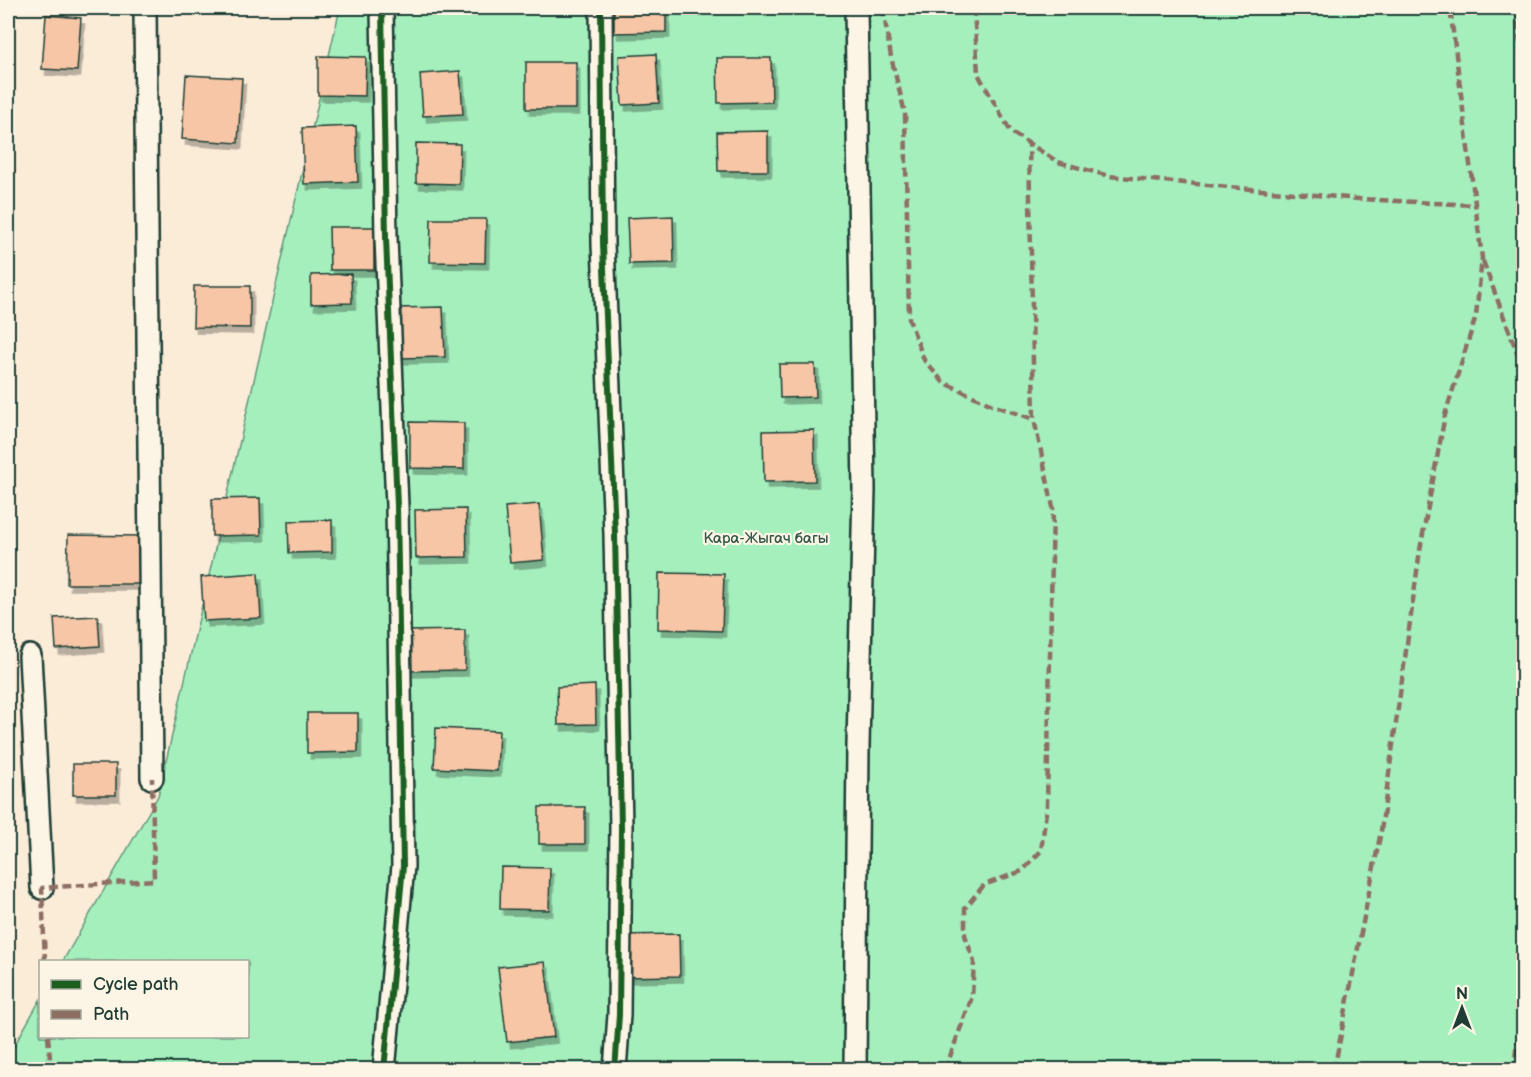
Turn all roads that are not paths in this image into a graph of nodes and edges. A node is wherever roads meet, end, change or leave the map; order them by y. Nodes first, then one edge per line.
1 (145, 8) edge
2 (382, 8) edge
3 (601, 8) edge
4 (856, 8) edge
5 (30, 656) dead end
6 (152, 778) dead end
7 (42, 888) dead end
8 (384, 1070) edge
9 (615, 1070) edge
10 (855, 1070) edge

1 - 6 street
2 - 8 street
3 - 9 street
4 - 10 street
5 - 7 street

